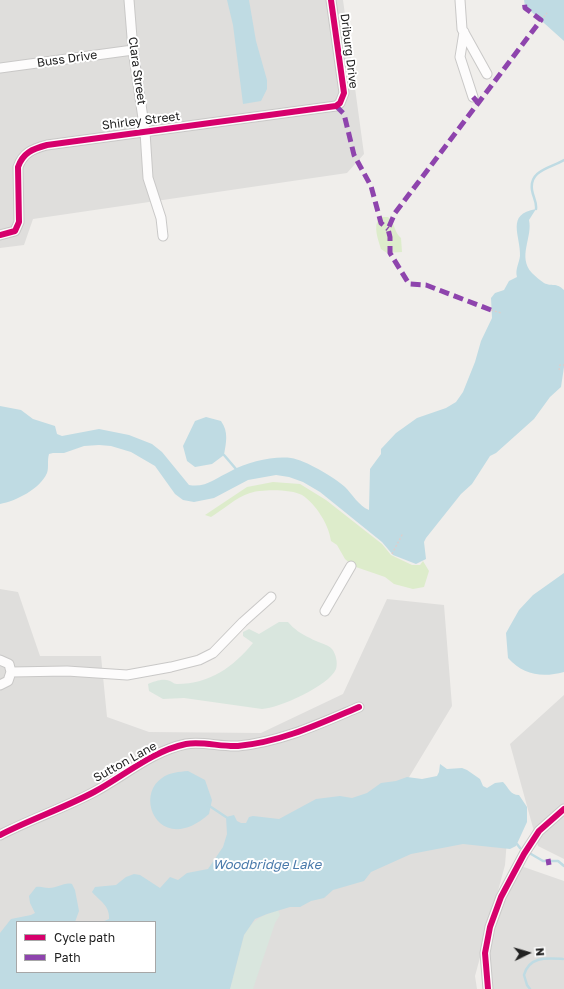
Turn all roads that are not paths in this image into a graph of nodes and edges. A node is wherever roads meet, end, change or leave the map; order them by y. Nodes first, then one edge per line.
1 (129, 0) edge
2 (331, 0) edge
3 (460, 0) edge
4 (464, 32) junction
5 (133, 50) junction
6 (0, 68) edge
7 (487, 74) dead end
8 (473, 97) dead end
9 (340, 103) joint
10 (145, 132) junction
11 (0, 235) edge
12 (163, 236) dead end
13 (351, 566) dead end
14 (271, 597) dead end
15 (326, 611) dead end
16 (0, 660) edge
17 (11, 672) junction
18 (0, 685) edge
19 (359, 707) dead end
20 (563, 811) edge
21 (0, 835) edge
22 (488, 989) edge

1 - 5 street, Clara Street
2 - 9 street, Driburg Drive
3 - 4 street
4 - 7 street
4 - 8 street
5 - 6 street, Buss Drive
5 - 10 street, Clara Street
9 - 10 street, Shirley Street
10 - 11 street, Shirley Street
10 - 12 street, Clara Street
13 - 15 street
14 - 17 street
16 - 17 street
17 - 18 street
19 - 21 street, Sutton Lane
20 - 22 street

